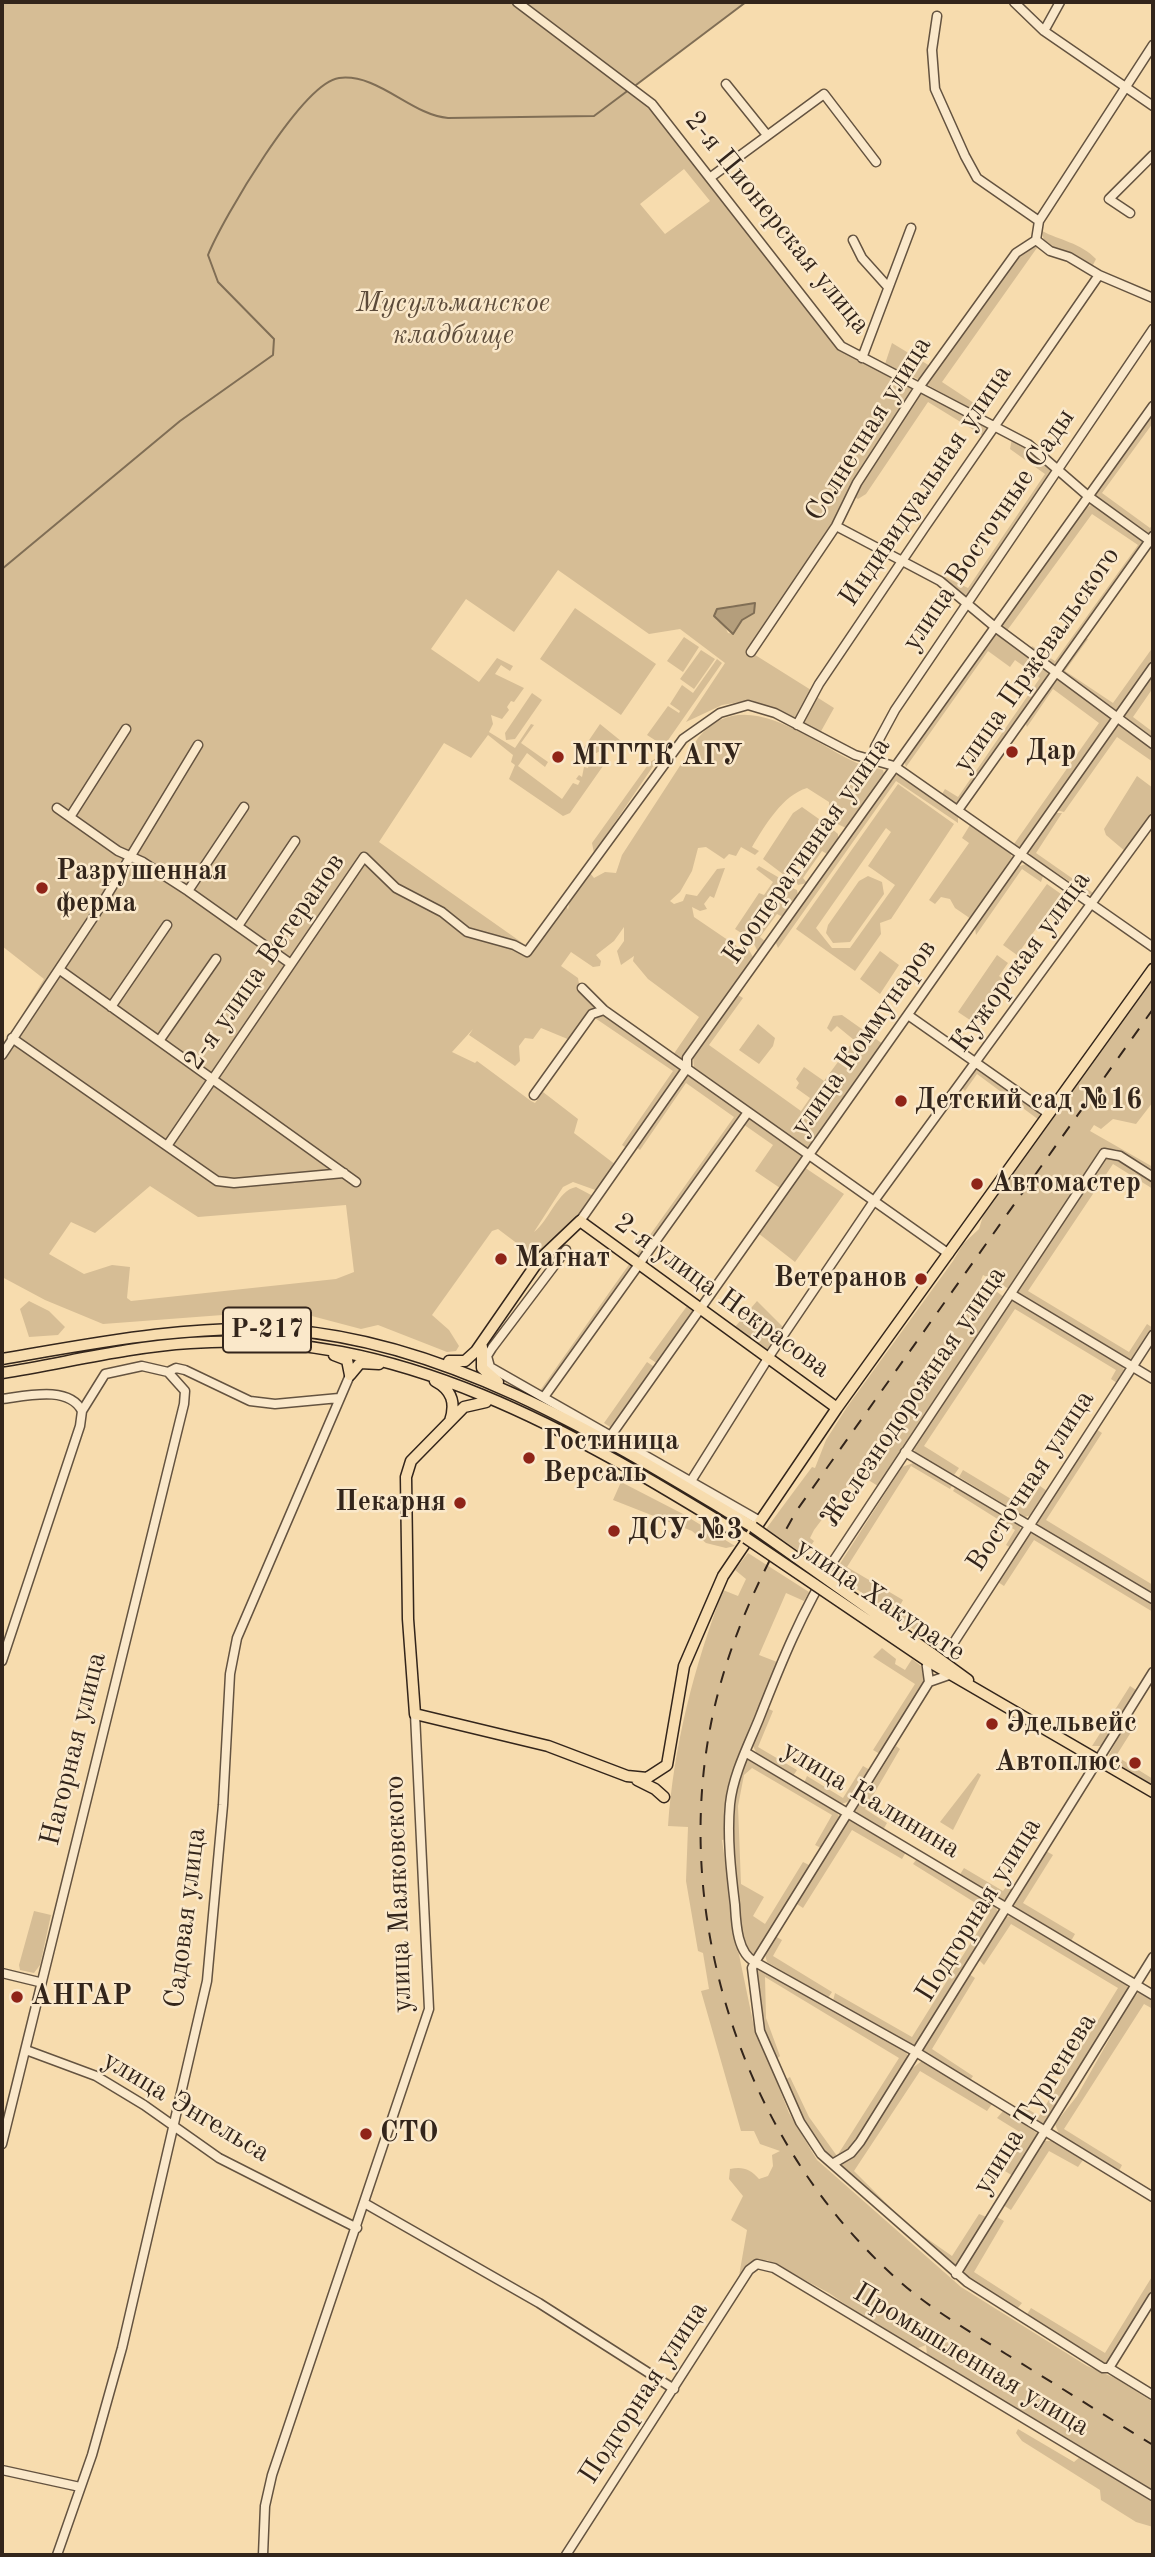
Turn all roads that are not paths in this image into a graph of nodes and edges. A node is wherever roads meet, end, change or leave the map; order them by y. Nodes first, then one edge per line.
1 (517, 2) edge
2 (1014, 2) edge
3 (1060, 2) edge
4 (937, 16) dead end
5 (1044, 31) junction
6 (1153, 45) edge
7 (726, 84) dead end
8 (1125, 89) junction
9 (1153, 106) edge
10 (767, 135) junction
11 (1153, 155) edge
12 (876, 162) dead end
13 (711, 177) junction
14 (1130, 213) dead end
15 (1040, 221) junction
16 (911, 228) dead end
17 (853, 240) dead end
18 (1036, 240) junction
19 (1099, 275) junction
20 (888, 287) junction
21 (1153, 298) edge
22 (1153, 330) edge
23 (862, 358) junction
24 (920, 386) junction
25 (1153, 406) edge
26 (995, 426) junction
27 (1059, 467) junction
28 (1088, 496) junction
29 (836, 526) junction
30 (1152, 540) edge
31 (903, 560) junction
32 (966, 603) junction
33 (995, 627) junction
34 (751, 652) dead end
35 (1153, 667) edge
36 (1055, 673) junction
37 (1118, 718) junction
38 (797, 724) junction
39 (126, 729) dead end
40 (1153, 744) edge
41 (198, 745) dead end
42 (879, 761) junction
43 (894, 766) junction
44 (244, 807) dead end
45 (57, 808) dead end
46 (958, 810) junction
47 (70, 817) junction
48 (1153, 819) edge
49 (295, 841) dead end
50 (1021, 855) junction
51 (131, 858) junction
52 (188, 891) junction
53 (1092, 904) junction
54 (167, 925) dead end
55 (239, 926) junction
56 (1153, 947) edge
57 (216, 959) dead end
58 (291, 964) junction
59 (60, 970) junction
60 (1153, 970) edge
61 (582, 988) dead end
62 (111, 1007) junction
63 (604, 1010) junction
64 (908, 1015) junction
65 (12, 1038) junction
66 (159, 1041) junction
67 (2, 1055) edge
68 (976, 1063) junction
69 (687, 1068) junction
70 (212, 1079) junction
71 (534, 1095) dead end
72 (748, 1112) junction
73 (1049, 1114) junction
74 (167, 1146) junction
75 (810, 1154) junction
76 (344, 1173) junction
77 (1153, 1177) edge
78 (356, 1182) dead end
79 (874, 1201) junction
80 (580, 1221) junction
81 (565, 1250) dead end
82 (949, 1254) junction
83 (638, 1265) junction
84 (1011, 1294) junction
85 (701, 1309) junction
86 (1153, 1335) edge
87 (483, 1343) junction
88 (168, 1345) junction
89 (341, 1356) junction
90 (769, 1358) junction
91 (2, 1359) edge
92 (442, 1361) junction
93 (370, 1362) junction
94 (1132, 1366) junction
95 (168, 1372) junction
96 (2, 1373) edge
97 (350, 1376) junction
98 (433, 1378) junction
99 (1153, 1379) edge
100 (496, 1381) junction
101 (544, 1397) junction
102 (339, 1398) junction
103 (2, 1399) edge
104 (486, 1402) junction
105 (540, 1408) junction
106 (837, 1408) junction
107 (82, 1411) junction
108 (534, 1420) junction
109 (446, 1427) junction
110 (612, 1434) junction
111 (905, 1452) junction
112 (691, 1481) junction
113 (757, 1524) junction
114 (1030, 1524) junction
115 (1153, 1599) edge
116 (947, 1653) junction
117 (930, 1656) junction
118 (2, 1661) edge
119 (951, 1672) junction
120 (1153, 1672) edge
121 (929, 1682) junction
122 (415, 1714) junction
123 (745, 1752) junction
124 (1098, 1759) junction
125 (627, 1776) junction
126 (1153, 1792) edge
127 (664, 1797) dead end
128 (847, 1814) junction
129 (1007, 1908) junction
130 (1153, 1957) edge
131 (755, 1962) junction
132 (2, 1973) edge
133 (39, 1982) junction
134 (1136, 1984) junction
135 (1153, 1994) edge
136 (26, 2050) junction
137 (916, 2052) junction
138 (172, 2124) junction
139 (1046, 2132) junction
140 (2, 2144) edge
141 (834, 2163) junction
142 (1153, 2197) edge
143 (366, 2204) junction
144 (357, 2228) junction
145 (765, 2264) joint
146 (956, 2274) junction
147 (1153, 2297) edge
148 (1110, 2368) junction
149 (674, 2389) junction
150 (1153, 2395) edge
151 (2, 2470) edge
152 (80, 2487) junction
153 (1153, 2496) edge
154 (57, 2555) edge
155 (263, 2555) edge
156 (566, 2555) edge

1 - 13 street, 2-я Пионерская улица
2 - 5 street
3 - 5 street
4 - 15 street
5 - 8 street
6 - 8 street
7 - 10 street
8 - 9 street
8 - 15 street
10 - 12 street
10 - 13 street
11 - 14 street
13 - 23 street, 2-я Пионерская улица
15 - 18 street
16 - 20 street
17 - 20 street
18 - 19 street
18 - 24 street, Солнечная улица
19 - 21 street
19 - 26 street, Индивидуальная улица
20 - 23 street
22 - 27 street, улица Восточные Сады
23 - 24 street, 2-я Пионерская улица
24 - 26 street, 2-я Пионерская улица
24 - 29 street, Солнечная улица
25 - 28 street, Кооперативная улица
26 - 27 street, 2-я Пионерская улица
26 - 31 street, Индивидуальная улица
27 - 28 street, 2-я Пионерская улица
27 - 32 street, улица Восточные Сады
28 - 30 street, 2-я Пионерская улица
28 - 33 street, Кооперативная улица
29 - 31 street
29 - 34 street, Солнечная улица
30 - 36 street, улица Пржевальского
31 - 32 street
31 - 38 street, Индивидуальная улица
32 - 33 street
32 - 42 street, улица Восточные Сады
33 - 36 street
33 - 43 street, Кооперативная улица
35 - 37 street, улица Коммунаров
36 - 37 street
36 - 46 street, улица Пржевальского
37 - 40 street
37 - 50 street, улица Коммунаров
38 - 42 street
38 - 58 street, 2-я улица Ветеранов
39 - 47 street
41 - 51 street
42 - 43 street
43 - 46 street
43 - 69 street, Кооперативная улица
44 - 52 street
45 - 47 street
46 - 50 street
47 - 51 street
48 - 53 street, Кужорская улица
49 - 55 street
50 - 53 street
50 - 64 street, улица Коммунаров
51 - 52 street
51 - 59 street
52 - 55 street
53 - 56 street
53 - 68 street, Кужорская улица
54 - 62 street
55 - 58 street
57 - 66 street
58 - 70 street, 2-я улица Ветеранов
59 - 62 street
59 - 65 street
60 - 73 main road, Железнодорожная улица
61 - 63 street
62 - 66 street
63 - 69 street
63 - 71 street
64 - 68 street
64 - 75 street, улица Коммунаров
65 - 67 street
65 - 74 street
66 - 70 street
68 - 73 street
68 - 79 street, Кужорская улица
69 - 72 street
69 - 80 street, Кооперативная улица
70 - 74 street, 2-я улица Ветеранов
70 - 76 street
72 - 75 street
72 - 83 street
73 - 82 main road, Железнодорожная улица
74 - 76 street
75 - 79 street
75 - 85 street, улица Коммунаров
76 - 78 street
77 - 84 street, Железнодорожная улица
79 - 82 street
79 - 90 street, Кужорская улица
80 - 83 main road, 2-я улица Некрасова
80 - 87 main road, Кооперативная улица
81 - 101 street
82 - 106 main road, Железнодорожная улица
83 - 85 main road, 2-я улица Некрасова
83 - 101 street
84 - 94 street
84 - 111 street, Железнодорожная улица
85 - 90 main road, 2-я улица Некрасова
85 - 110 street, улица Коммунаров
86 - 94 street, Восточная улица
87 - 92 main road
87 - 100 main road
88 - 89 main road
88 - 96 main road, Р-217
88 - 98 main road, Р-217
89 - 93 main road
89 - 97 main road
90 - 106 main road, 2-я улица Некрасова
90 - 112 street, Кужорская улица
91 - 92 main road, Р-217
92 - 100 main road
92 - 105 main road, Р-217
93 - 97 main road
93 - 98 main road
94 - 99 street
94 - 114 street, Восточная улица
95 - 102 street
95 - 107 street
95 - 133 street, Нагорная улица
97 - 102 street, Садовая улица
98 - 104 main road
98 - 108 main road, Р-217
98 - 109 main road
100 - 105 main road
101 - 110 street
102 - 138 street, Садовая улица
103 - 107 street
104 - 108 main road
104 - 109 main road, улица Маяковского
105 - 113 main road, Р-217
106 - 113 main road, Железнодорожная улица
107 - 118 street
108 - 117 main road, улица Хакурате / Р-217, bridge
109 - 122 main road, улица Маяковского
110 - 112 street
111 - 114 street
111 - 123 street, Железнодорожная улица
112 - 113 street
113 - 117 main road, улица Хакурате, bridge
113 - 125 main road, Железнодорожная улица
114 - 115 street
114 - 116 street, Восточная улица
116 - 117 street
116 - 119 street
117 - 119 main road, улица Хакурате
117 - 121 street
119 - 121 street
119 - 124 main road, улица Хакурате
120 - 124 street, Подгорная улица
121 - 128 street
122 - 125 main road
122 - 143 street, улица Маяковского
123 - 128 street, улица Калинина
123 - 131 street, Железнодорожная улица
124 - 126 main road, улица Хакурате
124 - 129 street, Подгорная улица
125 - 127 main road
128 - 129 street, улица Калинина
128 - 131 street
129 - 134 street, улица Калинина
129 - 137 street, Подгорная улица
130 - 134 street, улица Тургенева
131 - 137 street
131 - 141 street, Железнодорожная улица
132 - 133 street
133 - 136 street, Нагорная улица
134 - 135 street, улица Калинина
134 - 139 street, улица Тургенева
136 - 138 street, улица Энгельса
136 - 140 street, Нагорная улица
137 - 139 street
137 - 141 street, Подгорная улица
138 - 144 street, улица Энгельса
138 - 152 street, Садовая улица
139 - 142 street
139 - 146 street, улица Тургенева
141 - 146 street, Железнодорожная улица
143 - 144 street, улица Маяковского
143 - 149 street
144 - 155 street, улица Маяковского
145 - 149 street, Подгорная улица
145 - 153 street, Промышленная улица
146 - 148 street, Железнодорожная улица
147 - 148 street
148 - 150 street, Железнодорожная улица
149 - 156 street, Подгорная улица
151 - 152 street
152 - 154 street, Садовая улица

